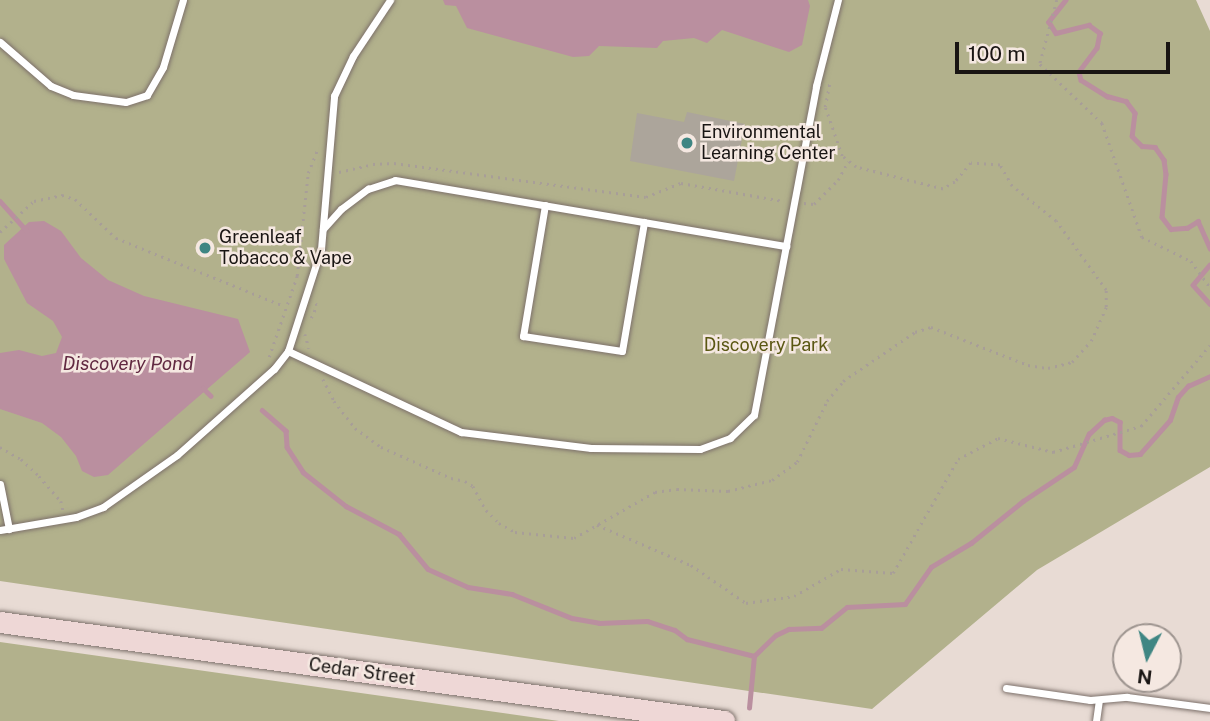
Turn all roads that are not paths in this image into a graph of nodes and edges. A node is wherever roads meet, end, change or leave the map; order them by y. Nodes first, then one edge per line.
1 (183, 0) edge
2 (390, 0) edge
3 (838, 0) edge
4 (0, 42) edge
5 (545, 205) junction
6 (644, 222) junction
7 (323, 229) junction
8 (786, 246) junction
9 (288, 351) junction
10 (0, 484) edge
11 (9, 529) junction
12 (0, 530) edge
13 (0, 622) edge
14 (1006, 688) dead end
15 (1099, 700) junction
16 (1210, 708) edge
17 (724, 721) edge
18 (1096, 721) edge

1 - 4 lane
2 - 7 lane
3 - 8 lane
5 - 6 lane
5 - 6 lane
5 - 7 lane
6 - 8 lane
7 - 9 lane
8 - 9 lane
9 - 11 lane
10 - 11 lane
11 - 12 lane
13 - 17 main road, Cedar Street
14 - 15 lane
15 - 16 lane
15 - 18 lane

